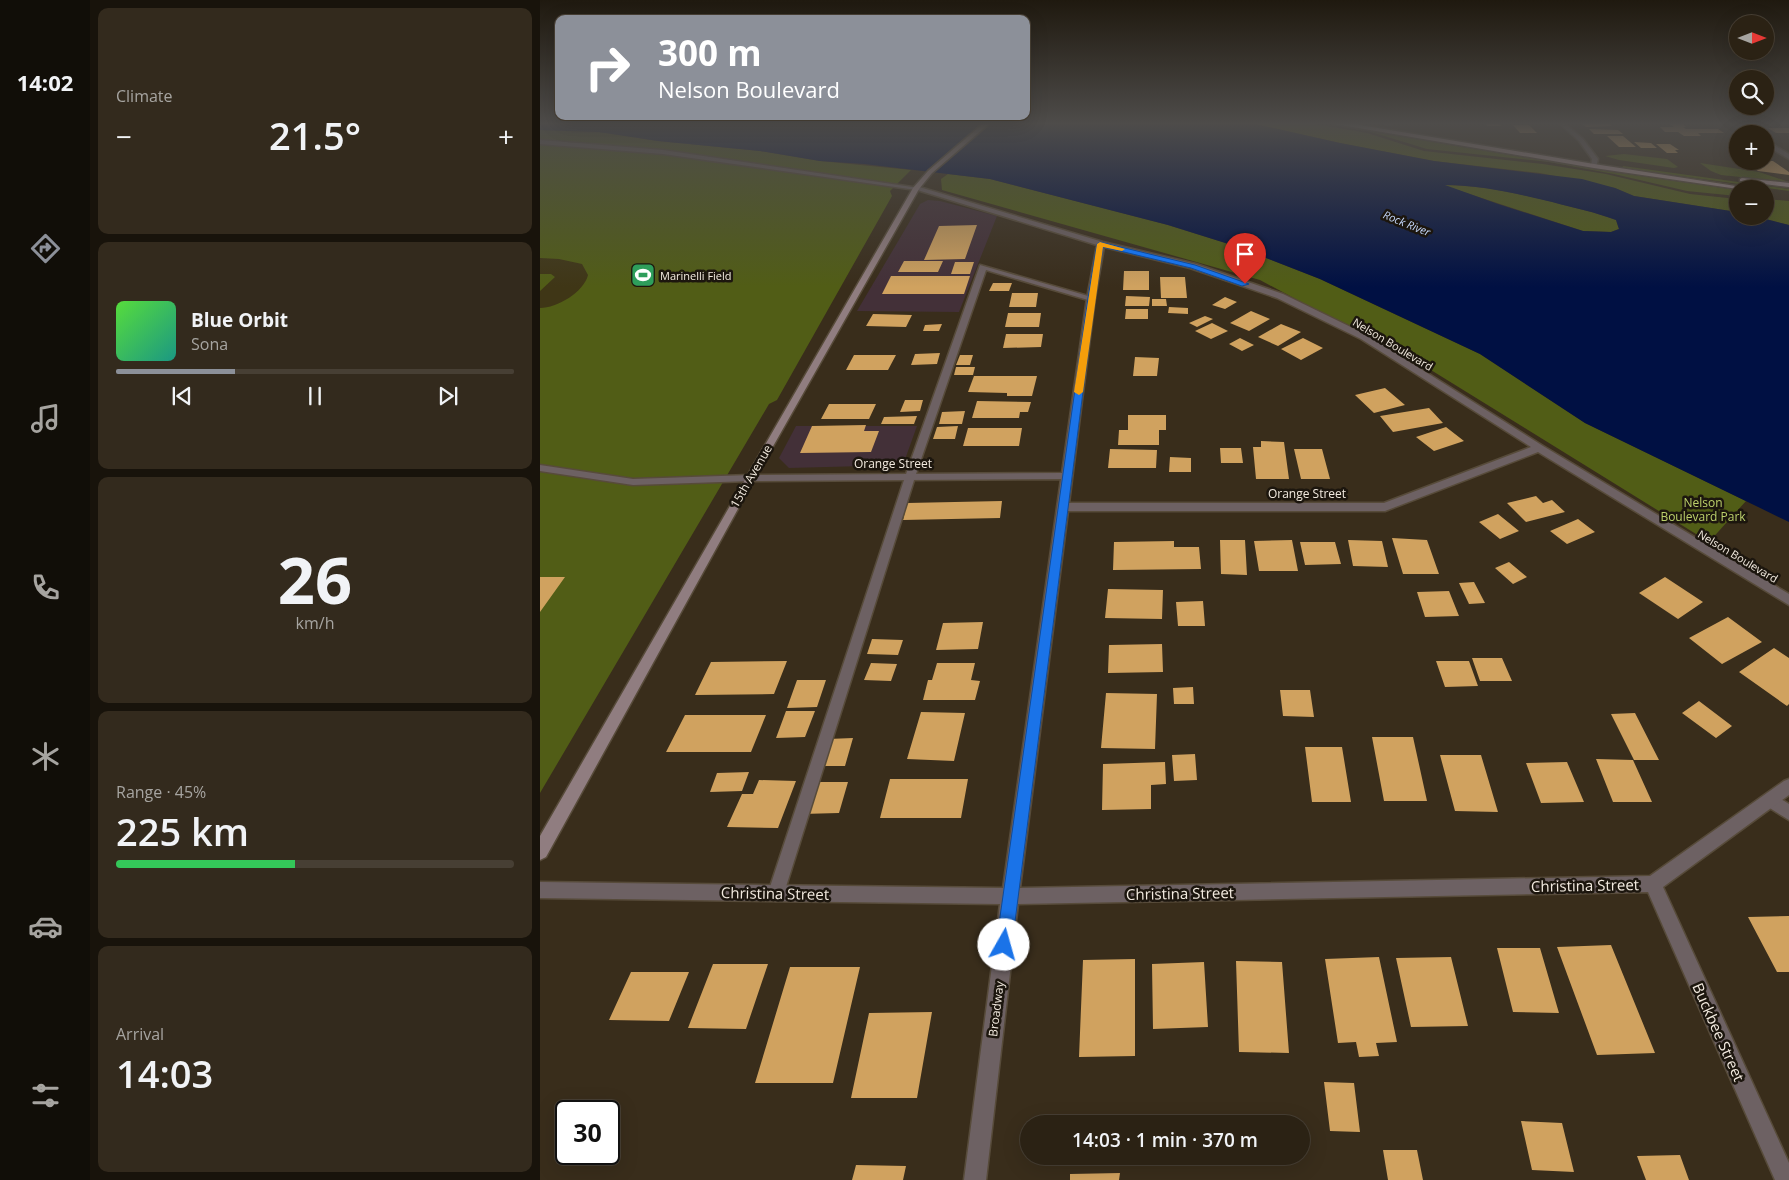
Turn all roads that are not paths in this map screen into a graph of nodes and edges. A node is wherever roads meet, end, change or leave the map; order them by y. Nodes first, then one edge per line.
1 (839, 177) edge
2 (926, 177) edge
3 (1682, 177) edge
4 (1720, 177) edge
5 (1728, 178) dead end
6 (1738, 179) dead end
7 (1729, 185) edge
8 (1788, 185) edge
9 (916, 188) junction
10 (1774, 191) edge
11 (1781, 192) dead end
12 (1100, 244) junction
13 (1091, 298) junction
14 (1539, 448) junction
15 (540, 468) edge
16 (1067, 476) junction
17 (910, 477) junction
18 (750, 478) junction
19 (1063, 507) junction
20 (1789, 600) edge
21 (1789, 786) edge
22 (1771, 800) junction
23 (1789, 813) edge
24 (540, 852) edge
25 (1653, 884) junction
26 (540, 890) edge
27 (776, 893) junction
28 (1010, 896) junction
29 (975, 1180) edge
30 (1786, 1180) edge

1 - 9 street, Nelson Boulevard
2 - 9 main road, 15th Avenue
3 - 7 main road
4 - 5 main road
6 - 8 main road
9 - 12 street, Nelson Boulevard
9 - 18 main road, 15th Avenue
10 - 11 main road
12 - 13 street, Broadway
12 - 14 street, Nelson Boulevard
13 - 16 street, Broadway
13 - 17 street
14 - 19 street, Orange Street
14 - 20 street, Nelson Boulevard
15 - 18 street, Orange Street
16 - 17 street, Orange Street
16 - 19 street, Broadway
17 - 18 street, Orange Street
17 - 27 street
18 - 24 main road, 15th Avenue
19 - 28 street, Broadway
21 - 22 street, Christina Street
22 - 23 street
22 - 25 street, Christina Street
25 - 28 street, Christina Street
25 - 30 street, Buckbee Street
26 - 27 street, Christina Street
27 - 28 street, Christina Street
28 - 29 street, Broadway

